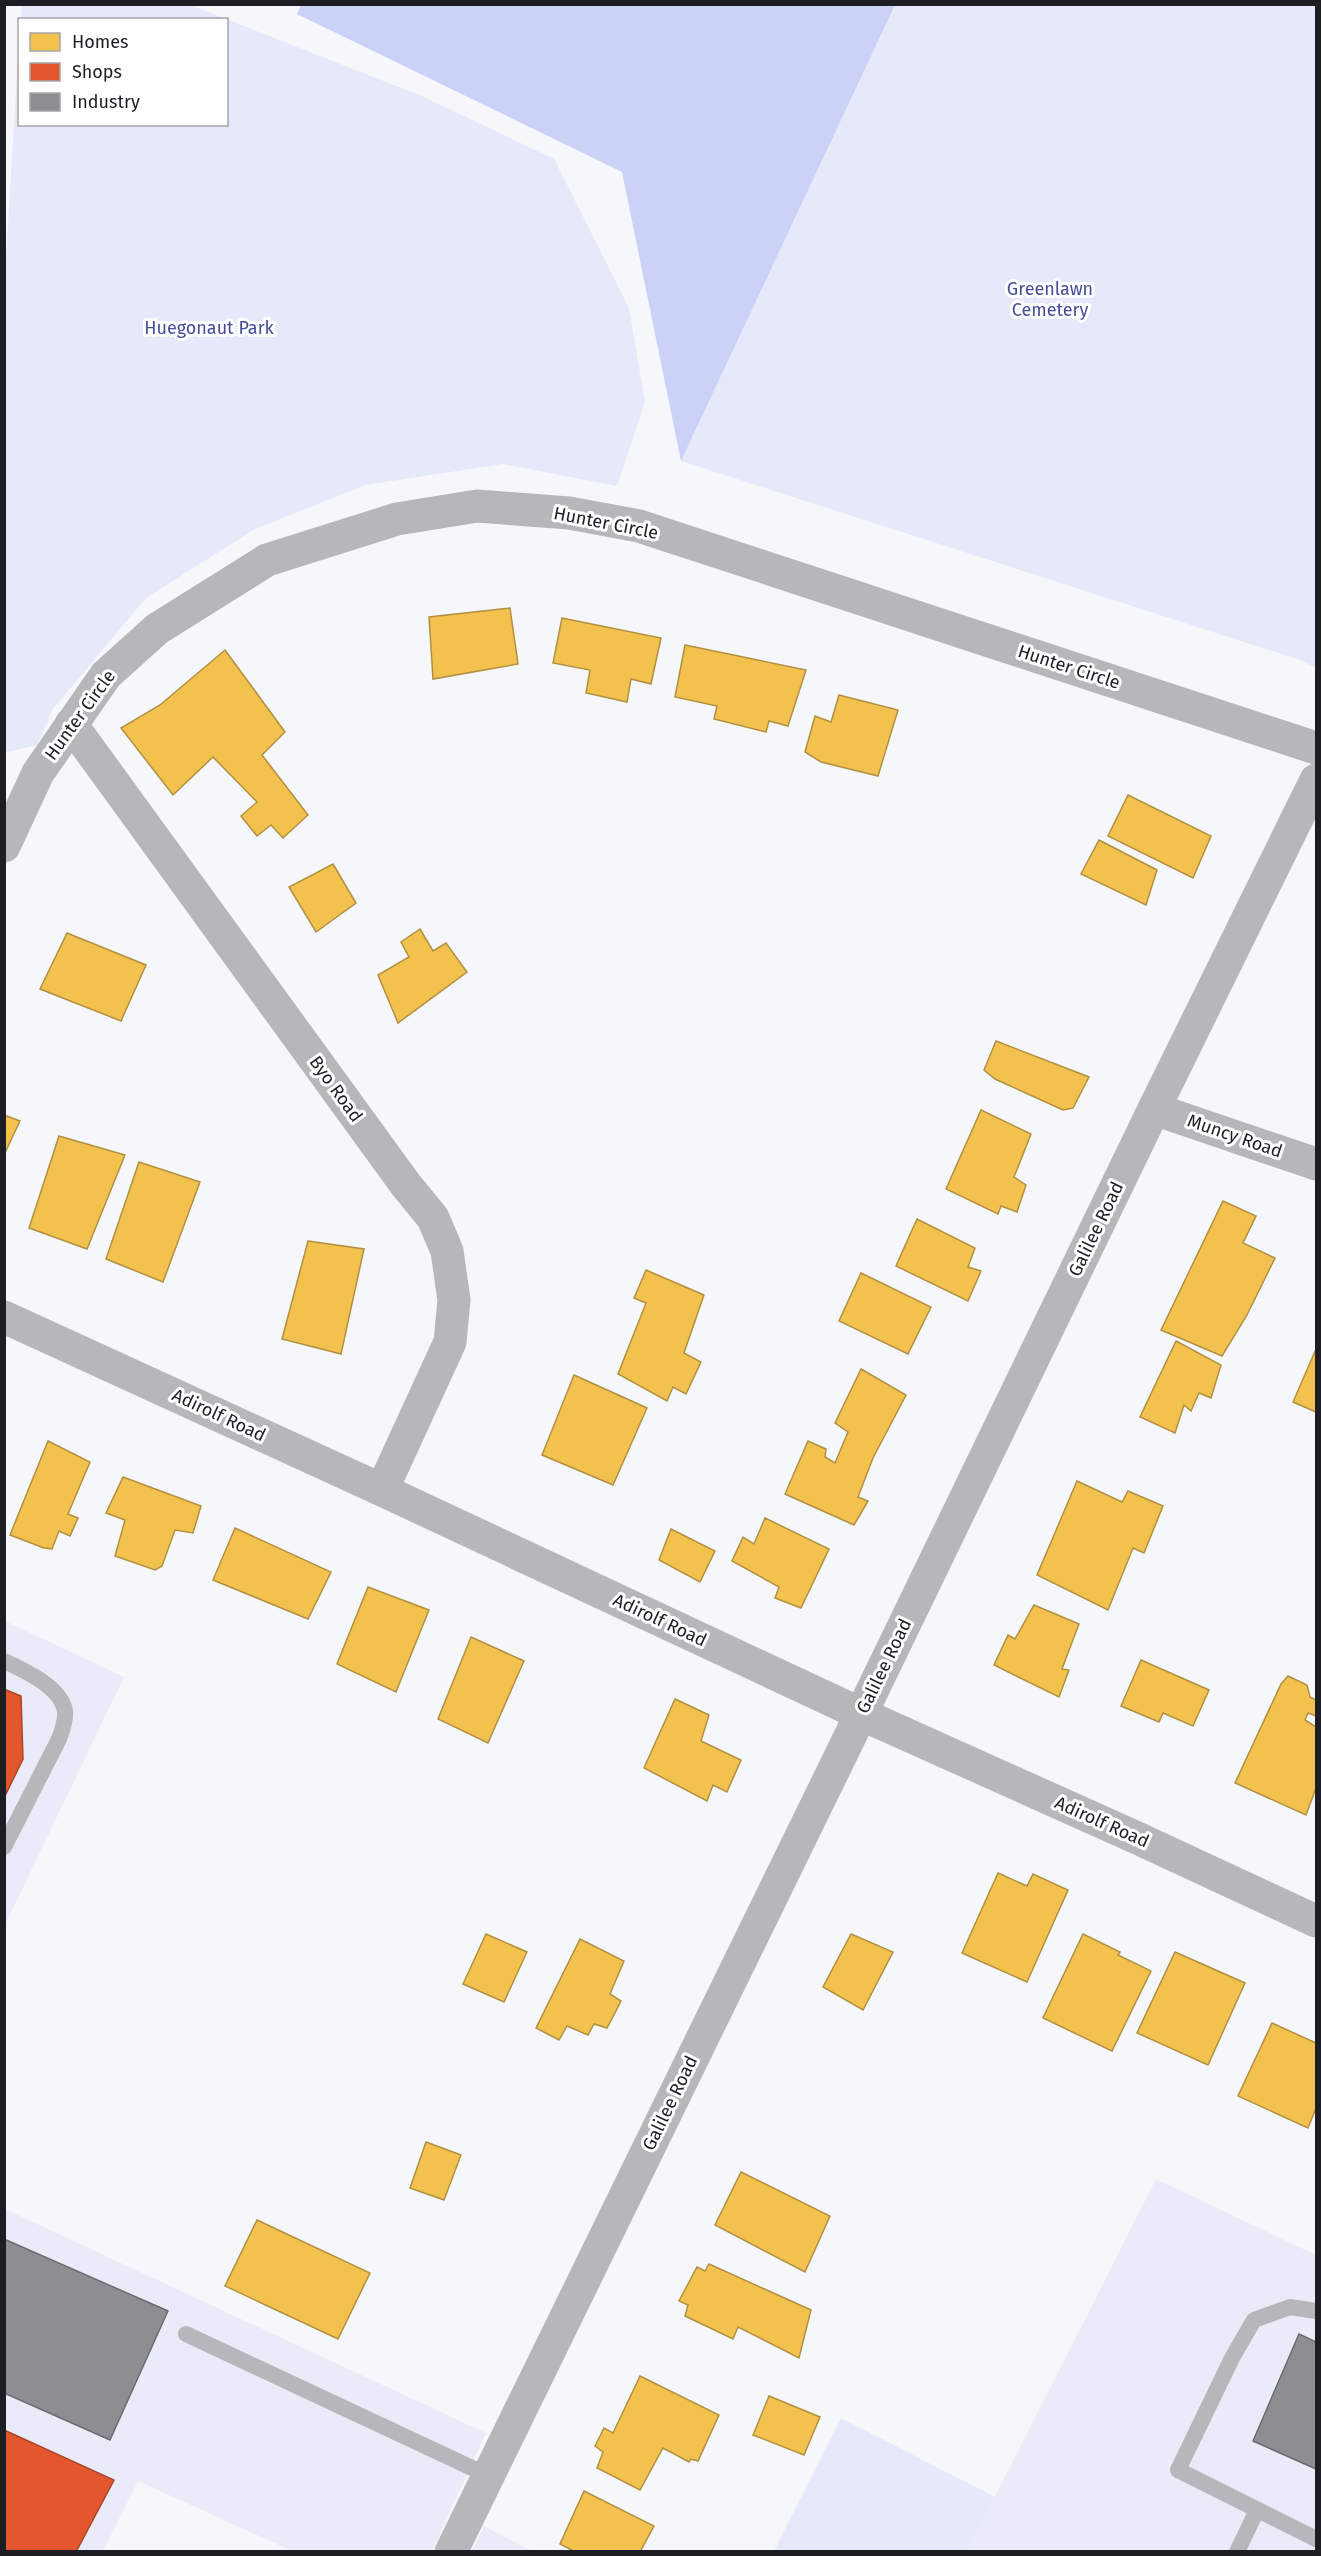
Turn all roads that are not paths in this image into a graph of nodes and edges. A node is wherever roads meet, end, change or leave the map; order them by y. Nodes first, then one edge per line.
1 (71, 724) junction
2 (1317, 748) edge
3 (1317, 780) edge
4 (4, 846) edge
5 (1154, 1109) junction
6 (1317, 1164) edge
7 (4, 1317) edge
8 (382, 1490) junction
9 (4, 1661) edge
10 (861, 1714) junction
11 (4, 1847) edge
12 (1317, 1921) edge
13 (1317, 2311) edge
14 (186, 2334) dead end
15 (488, 2475) junction
16 (1257, 2510) junction
17 (1317, 2539) edge
18 (451, 2552) edge
19 (1236, 2552) edge

1 - 2 street, Hunter Circle
1 - 4 street, Hunter Circle
1 - 8 street, Byo Road
3 - 5 street, Galilee Road
5 - 6 street, Muncy Road
5 - 10 street, Galilee Road
7 - 8 street, Adirolf Road
8 - 10 street, Adirolf Road
9 - 11 lane
10 - 12 street, Adirolf Road
10 - 15 street, Galilee Road
13 - 16 lane
14 - 15 lane
15 - 18 street, Galilee Road
16 - 17 lane
16 - 19 lane

